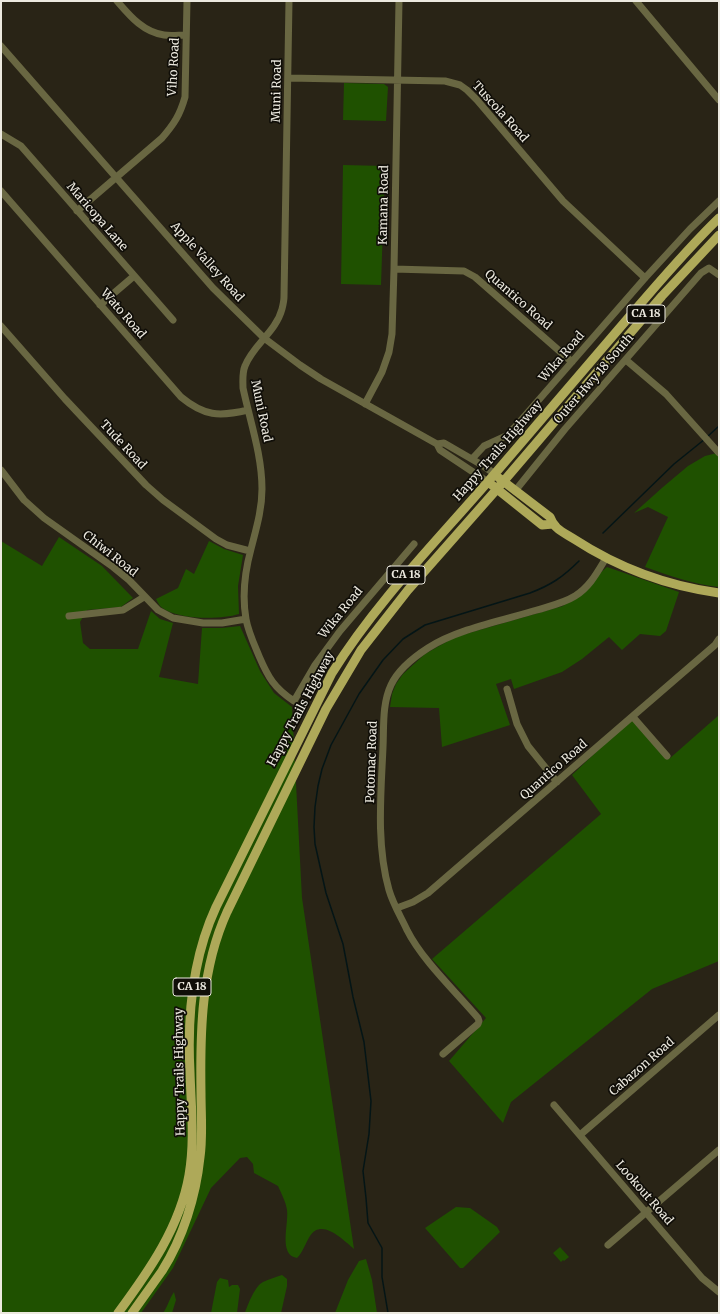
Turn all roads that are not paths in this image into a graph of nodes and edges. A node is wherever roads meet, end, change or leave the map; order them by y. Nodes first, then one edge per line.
1 (117, 1) edge
2 (187, 1) edge
3 (289, 1) edge
4 (399, 1) edge
5 (636, 1) edge
6 (186, 35) junction
7 (1, 46) edge
8 (288, 78) junction
9 (397, 80) junction
10 (719, 100) edge
11 (1, 135) edge
12 (115, 178) junction
13 (1, 191) edge
14 (719, 201) edge
15 (76, 211) junction
16 (719, 218) edge
17 (719, 234) edge
18 (394, 269) junction
19 (719, 275) edge
20 (134, 276) junction
21 (645, 278) junction
22 (100, 305) junction
23 (173, 320) dead end
24 (1, 326) edge
25 (264, 338) junction
26 (626, 360) junction
27 (572, 362) junction
28 (365, 404) junction
29 (248, 410) junction
30 (437, 444) junction
31 (719, 453) edge
32 (472, 459) junction
33 (1, 470) edge
34 (495, 474) junction
35 (488, 482) junction
36 (504, 482) junction
37 (497, 489) junction
38 (515, 490) junction
39 (553, 524) junction
40 (414, 544) dead end
41 (250, 551) junction
42 (606, 558) junction
43 (719, 594) edge
44 (144, 597) junction
45 (69, 616) dead end
46 (246, 619) junction
47 (719, 639) edge
48 (507, 689) dead end
49 (294, 701) joint
50 (633, 717) junction
51 (666, 756) dead end
52 (557, 782) junction
53 (397, 908) junction
54 (719, 1015) edge
55 (443, 1054) dead end
56 (554, 1105) dead end
57 (580, 1135) junction
58 (719, 1150) edge
59 (646, 1213) junction
60 (608, 1245) dead end
61 (719, 1292) edge
62 (118, 1313) edge
63 (132, 1313) edge

1 - 6 street
2 - 6 street, Viho Road
3 - 8 street, Muni Road
4 - 9 street, Kamana Road
5 - 10 street
6 - 12 street, Viho Road
7 - 12 street, Apple Valley Road
8 - 9 street, Tuscola Road
8 - 25 street, Muni Road
9 - 18 street, Kamana Road
9 - 21 street, Tuscola Road
11 - 15 street, Maricopa Lane
12 - 15 street, Viho Road
12 - 25 street, Apple Valley Road
13 - 22 street, Wato Road
14 - 21 street, Wika Road
15 - 20 street, Maricopa Lane
16 - 34 main road, Happy Trails Highway / CA 18
17 - 36 main road, Happy Trails Highway / CA 18
18 - 27 street, Quantico Road
18 - 28 street, Kamana Road
19 - 26 street, Outer Hwy 18 South
20 - 22 street
20 - 23 street, Maricopa Lane
21 - 27 street, Wika Road
22 - 29 street, Wato Road
24 - 41 street, Tude Road
25 - 28 street, Apple Valley Road
25 - 29 street, Muni Road
26 - 31 street
26 - 38 street, Outer Hwy 18 South
27 - 32 street, Wika Road
28 - 30 street, Apple Valley Road
29 - 41 street, Muni Road
30 - 32 street, Apple Valley Road
30 - 35 street, Apple Valley Road
32 - 34 street, Apple Valley Road
33 - 44 street, Chiwi Road
34 - 35 main road, Happy Trails Highway / CA 18
34 - 36 main road, Apple Valley Road
35 - 37 main road, Apple Valley Road
35 - 62 main road, Happy Trails Highway / CA 18
36 - 37 main road, Happy Trails Highway / CA 18
36 - 38 main road, Apple Valley Road
37 - 39 main road, Apple Valley Road
37 - 63 main road, Happy Trails Highway / CA 18
38 - 39 main road, Apple Valley Road
39 - 42 main road, Apple Valley Road
40 - 49 street, Wika Road
41 - 46 street, Muni Road
42 - 43 main road, Apple Valley Road
42 - 53 street, Potomac Road
44 - 45 street
44 - 46 street, Chiwi Road
46 - 49 street, Muni Road
47 - 50 street, Quantico Road
48 - 52 street
50 - 51 street
50 - 52 street, Quantico Road
52 - 53 street, Quantico Road
53 - 55 street, Potomac Road
54 - 57 street, Cabazon Road
56 - 57 street, Lookout Road
57 - 59 street, Lookout Road
58 - 59 street
59 - 60 street
59 - 61 street, Lookout Road

